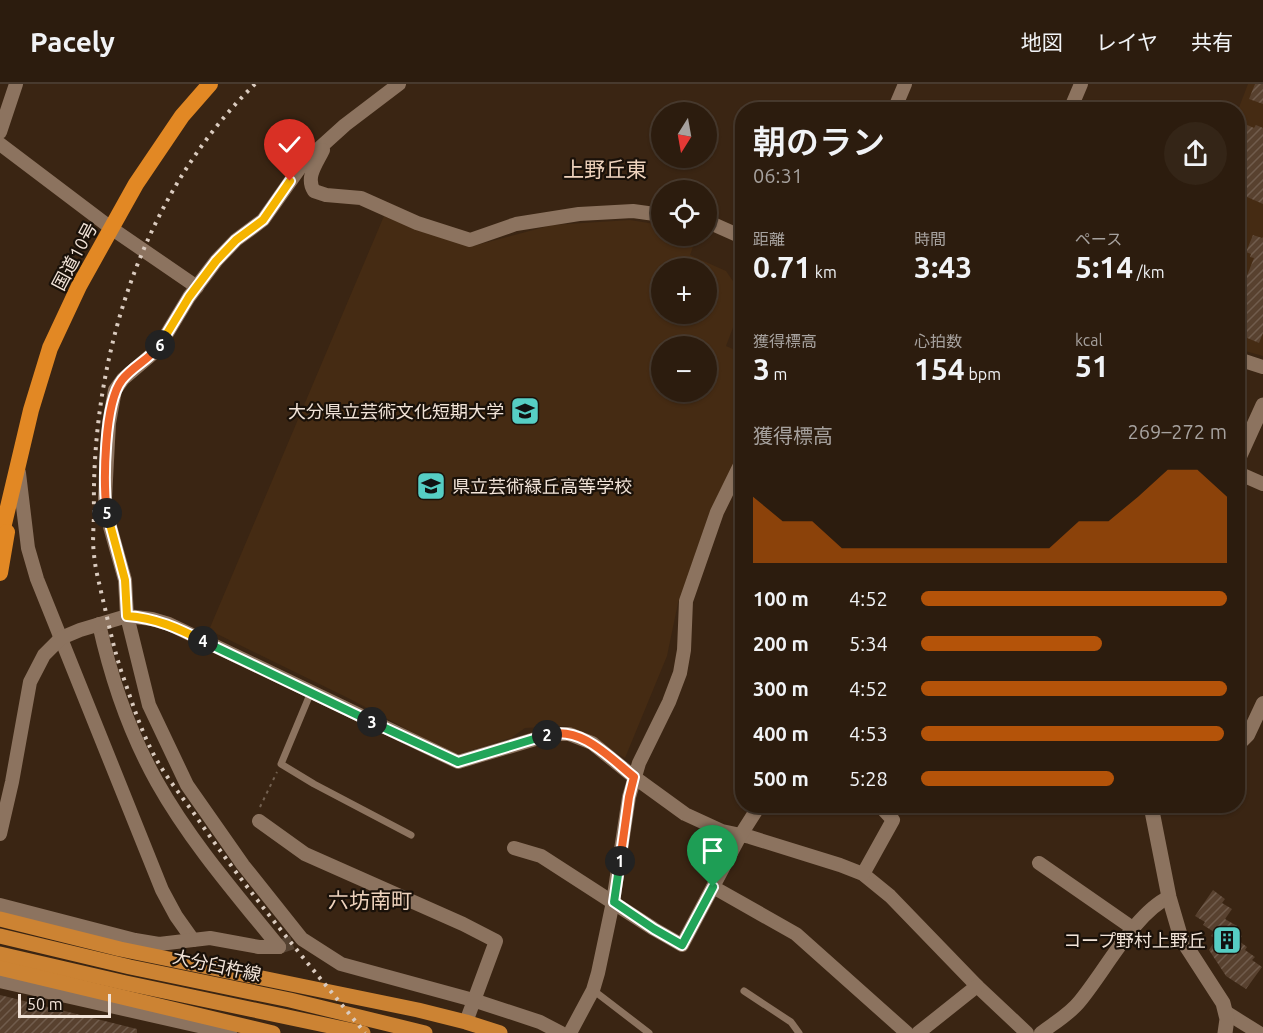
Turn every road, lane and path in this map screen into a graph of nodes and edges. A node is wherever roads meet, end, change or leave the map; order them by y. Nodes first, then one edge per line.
1 (16, 84) edge
2 (210, 84) edge
3 (904, 84) edge
4 (1081, 84) edge
5 (389, 87) edge
6 (897, 102) edge
7 (1073, 102) edge
8 (0, 132) edge
9 (325, 142) junction
10 (0, 144) edge
11 (651, 213) edge
12 (717, 226) edge
13 (111, 228) junction
14 (735, 234) edge
15 (197, 287) junction
16 (1245, 361) edge
17 (1263, 367) edge
18 (1263, 405) edge
19 (1245, 445) edge
20 (18, 469) junction
21 (735, 475) edge
22 (1245, 476) edge
23 (1263, 484) edge
24 (0, 541) edge
25 (0, 573) edge
26 (127, 616) junction
27 (99, 624) junction
28 (61, 638) junction
29 (310, 692) junction
30 (1263, 703) edge
31 (1245, 738) edge
32 (281, 764) junction
33 (634, 777) junction
34 (755, 813) edge
35 (886, 813) edge
36 (1152, 813) edge
37 (259, 821) joint
38 (0, 834) edge
39 (411, 835) dead end
40 (740, 836) junction
41 (514, 848) dead end
42 (1039, 862) dead end
43 (863, 874) junction
44 (713, 887) junction
45 (1169, 897) junction
46 (614, 902) junction
47 (0, 905) edge
48 (0, 919) edge
49 (1134, 929) junction
50 (0, 936) edge
51 (193, 940) junction
52 (0, 954) edge
53 (0, 968) edge
54 (0, 981) edge
55 (977, 986) junction
56 (593, 990) junction
57 (744, 991) dead end
58 (473, 1000) junction
59 (1227, 1013) junction
60 (466, 1022) junction
61 (232, 1030) edge
62 (273, 1033) edge
63 (363, 1033) edge
64 (425, 1033) edge
65 (500, 1033) edge
66 (561, 1033) edge
67 (570, 1033) edge
68 (649, 1033) edge
69 (799, 1033) edge
70 (907, 1033) edge
71 (918, 1033) edge
72 (1027, 1033) edge
73 (1041, 1033) edge
74 (1225, 1033) edge
75 (1259, 1033) edge

1 - 8 street
2 - 13 highway, 国道10号
3 - 6 street
4 - 7 street
5 - 9 street
9 - 11 street
9 - 15 street
10 - 13 street
12 - 14 street
13 - 15 street
13 - 20 highway, 国道10号
15 - 26 street
16 - 17 street
18 - 19 street
20 - 24 highway, 国道10号
20 - 25 highway, 国道10号
20 - 28 street
21 - 33 street
22 - 23 street
26 - 27 street
26 - 29 street
26 - 58 street
27 - 28 street
27 - 51 street
28 - 38 street
28 - 51 street
29 - 32 lane
29 - 33 street
30 - 31 street
32 - 37 path
32 - 39 lane
33 - 40 street
33 - 46 street
34 - 40 street
35 - 43 street
36 - 45 street
37 - 58 street
40 - 43 street
40 - 44 street
41 - 46 street
42 - 49 street
43 - 55 street
44 - 46 street
44 - 70 street
45 - 49 street
45 - 59 street
46 - 56 street
47 - 51 street
48 - 60 main road
49 - 73 street
50 - 64 main road, 大分臼杵線
52 - 63 main road, 大分臼杵線
53 - 61 main road
54 - 61 street
55 - 71 street
55 - 72 street
56 - 67 street
56 - 68 lane
57 - 69 lane
58 - 60 street
58 - 66 street
59 - 74 street
59 - 75 street
60 - 65 main road
61 - 62 main road

